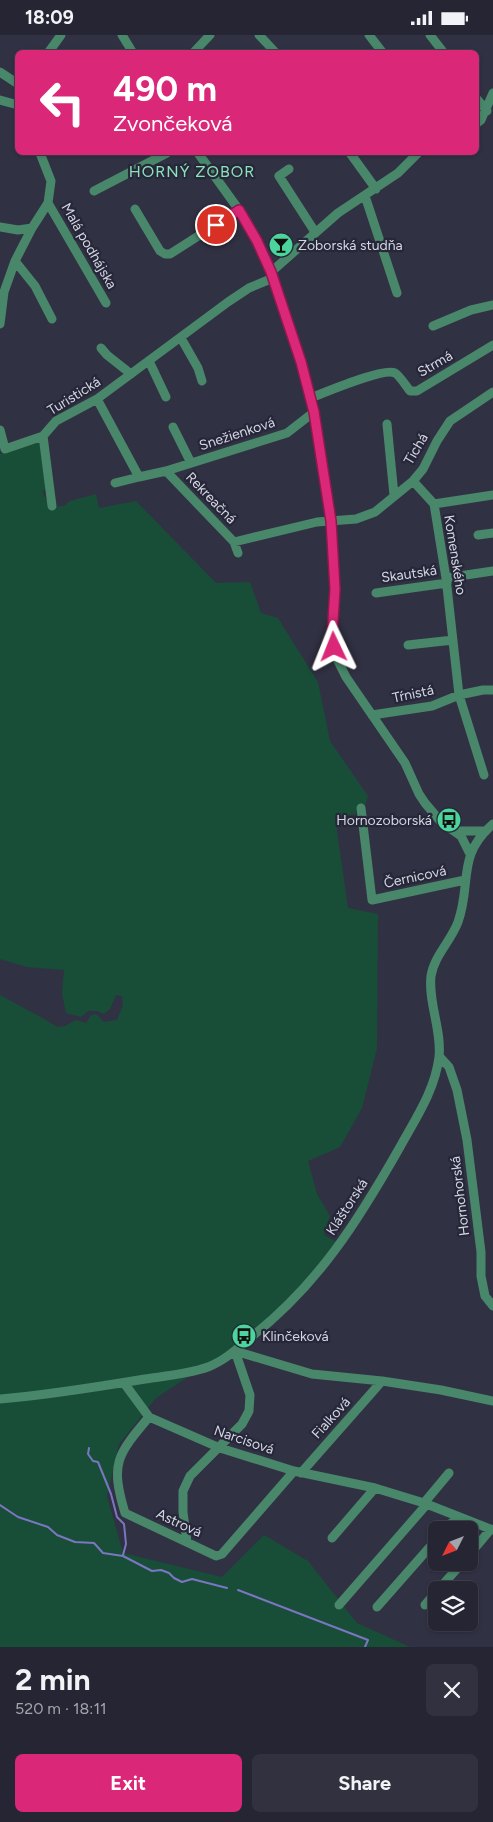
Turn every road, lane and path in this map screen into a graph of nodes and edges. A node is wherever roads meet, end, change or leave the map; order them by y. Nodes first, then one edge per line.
1 (61, 35) edge
2 (122, 35) edge
3 (210, 35) edge
4 (259, 35) edge
5 (369, 35) edge
6 (430, 35) edge
7 (50, 50) edge
8 (131, 50) edge
9 (196, 50) edge
10 (273, 50) edge
11 (381, 50) edge
12 (442, 50) edge
13 (0, 72) edge
14 (15, 82) edge
15 (493, 93) edge
16 (0, 100) edge
17 (479, 102) edge
18 (15, 104) edge
19 (486, 111) junction
20 (479, 122) edge
21 (41, 155) edge
22 (163, 155) edge
23 (199, 155) edge
24 (351, 155) edge
25 (416, 155) edge
26 (288, 169) dead end
27 (376, 189) junction
28 (94, 191) dead end
29 (365, 195) junction
30 (48, 203) junction
31 (135, 209) dead end
32 (239, 210) junction
33 (0, 227) edge
34 (32, 228) junction
35 (315, 233) junction
36 (16, 261) junction
37 (272, 275) junction
38 (397, 293) dead end
39 (106, 303) dead end
40 (493, 305) edge
41 (1, 308) edge
42 (52, 319) dead end
43 (0, 324) edge
44 (433, 326) dead end
45 (181, 338) junction
46 (493, 345) edge
47 (101, 348) dead end
48 (149, 361) junction
49 (131, 374) junction
50 (202, 381) dead end
51 (493, 392) edge
52 (166, 397) dead end
53 (310, 398) junction
54 (97, 399) junction
55 (314, 412) junction
56 (387, 424) dead end
57 (173, 427) dead end
58 (0, 430) edge
59 (43, 436) junction
60 (191, 463) junction
61 (166, 471) junction
62 (139, 477) junction
63 (413, 481) junction
64 (115, 483) dead end
65 (394, 495) junction
66 (493, 495) edge
67 (434, 504) junction
68 (52, 505) dead end
69 (331, 521) junction
70 (493, 533) edge
71 (478, 535) dead end
72 (234, 542) junction
73 (238, 553) dead end
74 (493, 571) edge
75 (447, 580) junction
76 (376, 593) dead end
77 (453, 640) junction
78 (408, 645) dead end
79 (493, 690) edge
80 (459, 695) junction
81 (372, 715) junction
82 (484, 775) dead end
83 (361, 808) dead end
84 (489, 827) edge
85 (456, 831) junction
86 (470, 854) junction
87 (465, 880) junction
88 (439, 1056) junction
89 (493, 1306) edge
90 (235, 1351) junction
91 (382, 1381) junction
92 (124, 1383) junction
93 (0, 1399) edge
94 (493, 1401) edge
95 (149, 1417) junction
96 (220, 1448) junction
97 (297, 1472) junction
98 (449, 1473) dead end
99 (375, 1488) junction
100 (426, 1503) junction
101 (457, 1517) junction
102 (453, 1521) edge
103 (492, 1530) edge
104 (332, 1538) dead end
105 (187, 1542) junction
106 (478, 1545) edge
107 (428, 1549) edge
108 (222, 1554) joint
109 (455, 1571) edge
110 (446, 1581) edge
111 (428, 1602) edge
112 (339, 1605) dead end
113 (426, 1605) dead end
114 (377, 1607) dead end

1 - 7 street
2 - 8 street
3 - 9 street
4 - 10 street
5 - 11 street
6 - 12 street
13 - 14 street
15 - 19 street
16 - 18 street
17 - 19 street
19 - 20 street
21 - 30 street
22 - 28 street
23 - 32 street
24 - 27 street
25 - 27 street, Turistická
26 - 35 street
27 - 29 street, Turistická
29 - 35 street, Turistická
29 - 38 street
30 - 34 street
30 - 39 street, Malá podhájska
31 - 32 street
32 - 37 street
33 - 34 street
34 - 36 street
35 - 37 street, Turistická
36 - 41 street
36 - 42 street
37 - 45 street, Turistická
37 - 53 street
40 - 44 street
41 - 43 street
45 - 48 street, Turistická
45 - 50 street
46 - 53 street, Strmá
47 - 49 street
48 - 49 street, Turistická
48 - 52 street
49 - 54 street, Turistická
51 - 63 street, Tichá
53 - 55 street
54 - 59 street, Turistická
54 - 62 street
55 - 60 street, Snežienková
55 - 69 street
56 - 65 street
57 - 60 street, Snežienková
58 - 59 street, Turistická
59 - 68 street
60 - 61 street, Snežienková
61 - 62 street, Rekreačná
61 - 72 street, Rekreačná
62 - 64 street, Rekreačná
63 - 65 street, Tichá
63 - 67 street, Komenského
65 - 69 street, Tichá
66 - 67 street
67 - 75 street, Komenského
69 - 72 street, Rekreačná
69 - 81 street
70 - 71 street
72 - 73 street, Rekreačná
74 - 75 street, Skautská
75 - 76 street, Skautská
75 - 77 street, Komenského
77 - 78 street
77 - 80 street, Komenského
79 - 80 street, Tŕnistá
80 - 81 street, Tŕnistá
80 - 82 street
81 - 85 street
83 - 87 street, Černicová
84 - 85 street
84 - 86 street, Kláštorská
85 - 86 street
86 - 87 street, Kláštorská
87 - 88 street, Kláštorská
88 - 89 street, Hornohorská
88 - 90 street, Kláštorská
90 - 91 street
90 - 92 street, Kláštorská
90 - 96 street
91 - 94 street
91 - 97 street, Fialková
92 - 93 street, Kláštorská
92 - 95 street
95 - 96 street, Narcisová
95 - 105 street, Astrová
96 - 97 street, Narcisová
96 - 105 street
97 - 99 street, Narcisová
97 - 108 street, Fialková
98 - 100 street
99 - 100 street, Narcisová
99 - 104 street
100 - 101 street, Narcisová
100 - 112 street
101 - 102 street
101 - 103 street, Narcisová
103 - 106 street, Narcisová
105 - 108 street, Astrová
107 - 114 street
109 - 110 street
111 - 113 street

